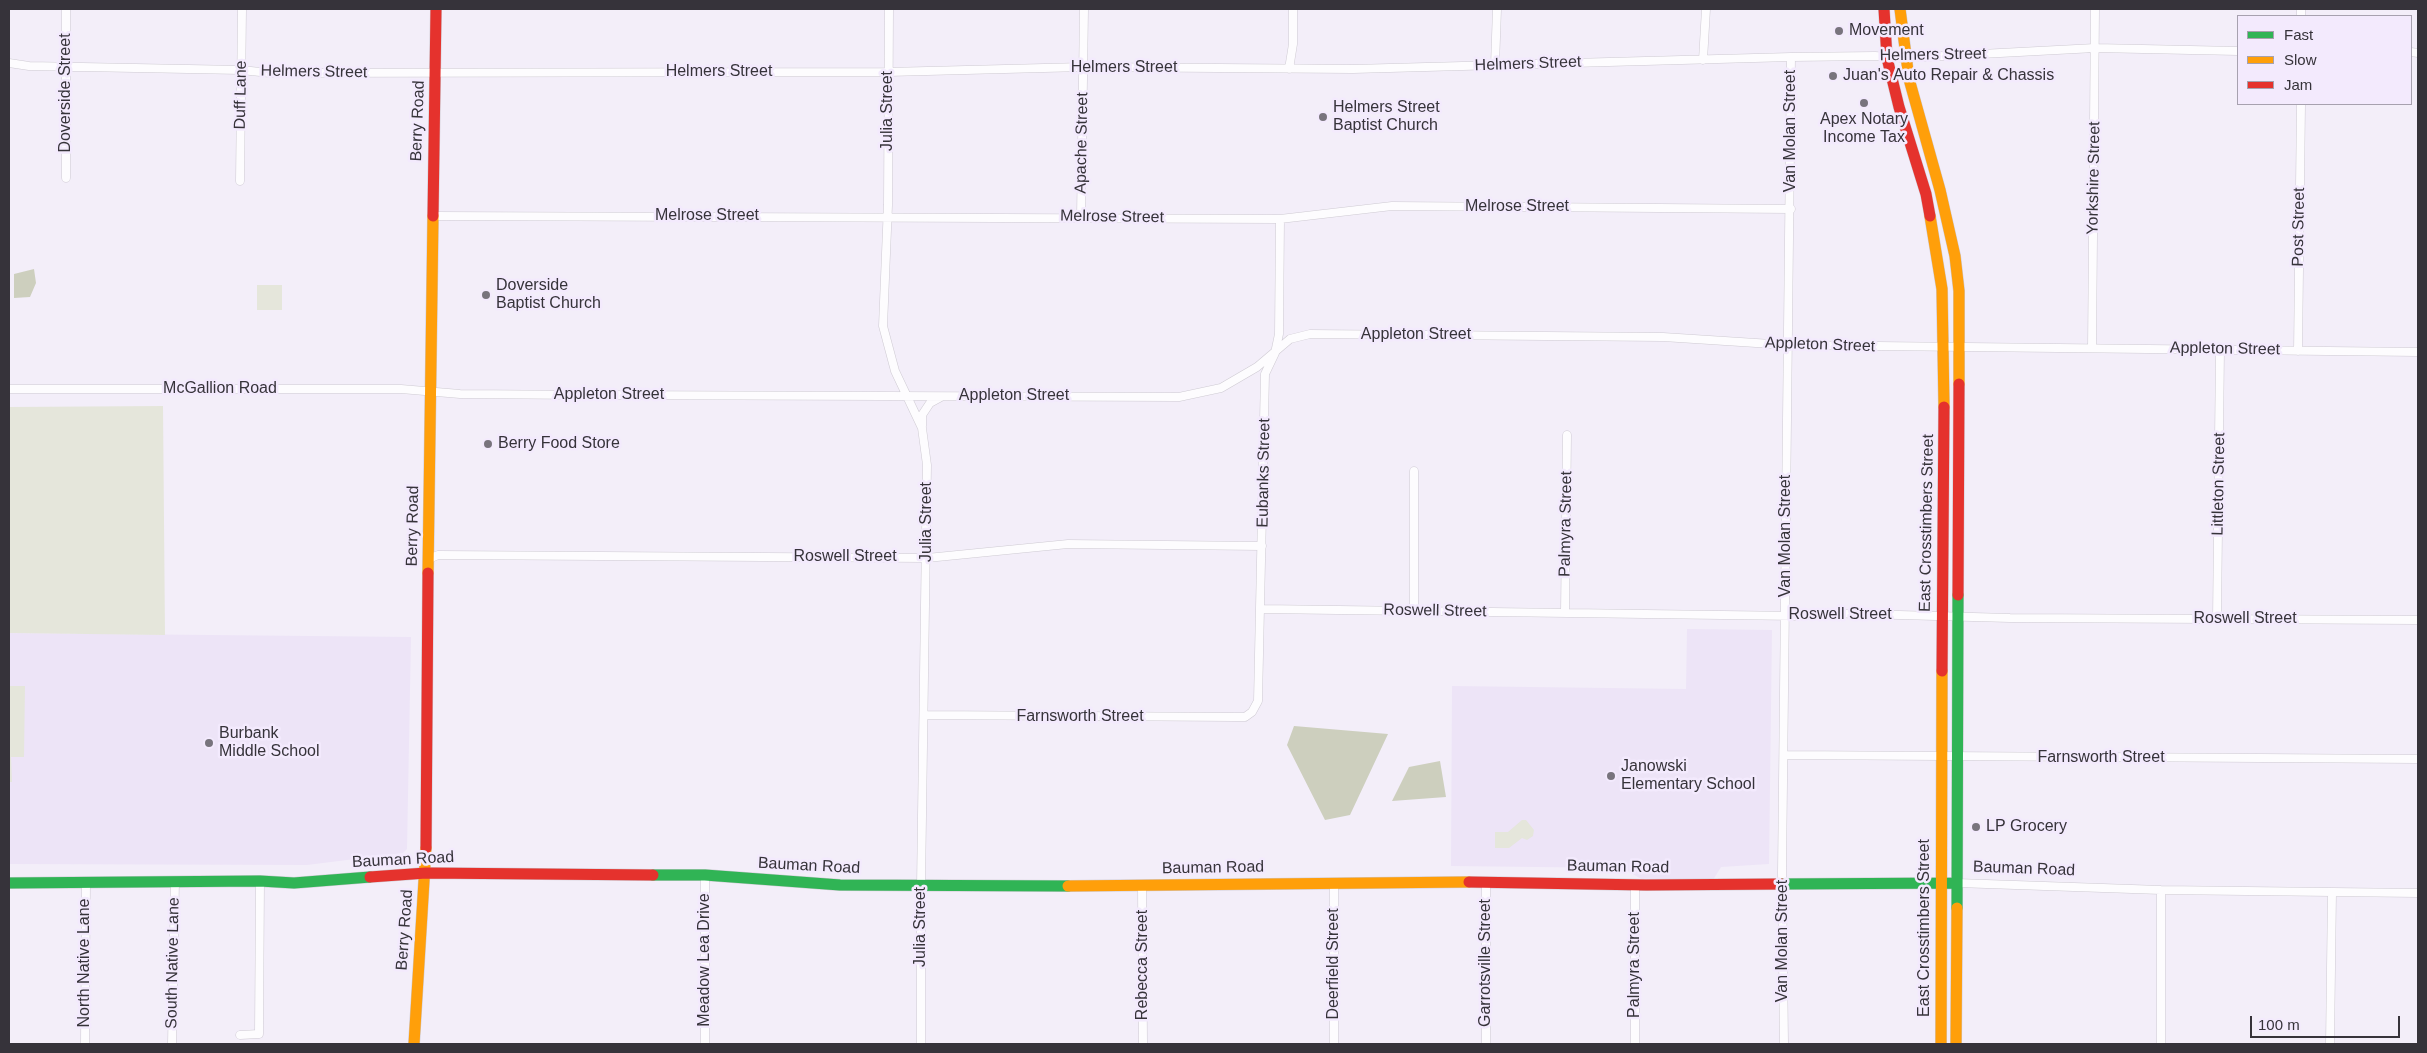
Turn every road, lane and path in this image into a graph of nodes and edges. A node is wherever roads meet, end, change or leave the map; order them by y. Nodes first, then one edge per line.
1 (66, 9) edge
2 (242, 9) edge
3 (436, 9) edge
4 (889, 9) edge
5 (1084, 9) edge
6 (1293, 9) edge
7 (1497, 9) edge
8 (1706, 9) edge
9 (1884, 9) edge
10 (1900, 9) edge
11 (2095, 9) edge
12 (2095, 48) junction
13 (2237, 51) edge
14 (1792, 57) junction
15 (1887, 58) junction
16 (1905, 58) junction
17 (1703, 60) junction
18 (9, 63) edge
19 (1495, 65) junction
20 (66, 66) junction
21 (1083, 67) junction
22 (1289, 69) junction
23 (241, 70) junction
24 (888, 72) junction
25 (436, 73) junction
26 (2301, 105) edge
27 (66, 178) dead end
28 (240, 180) dead end
29 (1940, 190) junction
30 (1926, 194) junction
31 (1791, 209) junction
32 (433, 216) junction
33 (1081, 217) junction
34 (888, 218) junction
35 (1280, 219) junction
36 (1279, 334) junction
37 (1290, 339) junction
38 (1787, 345) junction
39 (1960, 346) junction
40 (1943, 347) junction
41 (2092, 348) junction
42 (2220, 350) junction
43 (2298, 351) junction
44 (2418, 352) edge
45 (1275, 353) junction
46 (1257, 368) junction
47 (1265, 374) junction
48 (9, 389) edge
49 (431, 391) junction
50 (905, 396) junction
51 (942, 396) junction
52 (922, 428) junction
53 (1567, 435) dead end
54 (1414, 471) dead end
55 (1944, 502) junction
56 (1958, 503) junction
57 (1262, 546) junction
58 (927, 558) junction
59 (429, 559) junction
60 (1261, 609) junction
61 (1414, 611) junction
62 (1565, 613) junction
63 (1785, 615) junction
64 (1942, 615) junction
65 (1958, 615) junction
66 (2217, 619) junction
67 (2418, 620) edge
68 (924, 715) junction
69 (1236, 718) joint
70 (1784, 755) junction
71 (1940, 757) junction
72 (1958, 757) junction
73 (2418, 759) edge
74 (426, 873) junction
75 (705, 875) junction
76 (175, 881) junction
77 (260, 881) junction
78 (86, 882) junction
79 (1486, 882) junction
80 (9, 883) edge
81 (1334, 883) junction
82 (1941, 883) junction
83 (1957, 883) junction
84 (1782, 884) junction
85 (1635, 885) junction
86 (921, 886) junction
87 (1142, 886) junction
88 (2162, 890) junction
89 (2332, 892) junction
90 (2418, 894) edge
91 (1941, 1022) junction
92 (1956, 1022) junction
93 (240, 1035) dead end
94 (84, 1044) edge
95 (172, 1044) edge
96 (414, 1044) edge
97 (705, 1044) edge
98 (921, 1044) edge
99 (1143, 1044) edge
100 (1334, 1044) edge
101 (1486, 1044) edge
102 (1635, 1044) edge
103 (1784, 1044) edge
104 (1941, 1044) edge
105 (1956, 1044) edge
106 (2161, 1044) edge
107 (2330, 1044) edge

1 - 20 street, Doverside Street
2 - 23 street, Duff Lane
3 - 25 street, Berry Road
4 - 24 street, Julia Street
5 - 21 street, Apache Street
6 - 22 street
7 - 19 street
8 - 17 street
9 - 15 street, East Crosstimbers Street
10 - 16 street, East Crosstimbers Street
11 - 12 street, Yorkshire Street
12 - 13 street, Helmers Street
12 - 16 street, Helmers Street
12 - 41 street, Yorkshire Street
14 - 15 street, Helmers Street
14 - 17 street, Helmers Street
14 - 31 street, Van Molan Street
15 - 16 street, Helmers Street
15 - 30 street, East Crosstimbers Street
16 - 29 street, East Crosstimbers Street
17 - 19 street, Helmers Street
18 - 20 street, Helmers Street
19 - 22 street, Helmers Street
20 - 23 street, Helmers Street
20 - 27 street, Doverside Street
21 - 22 street, Helmers Street
21 - 24 street, Helmers Street
21 - 33 street, Apache Street
23 - 25 street, Helmers Street
23 - 28 street, Duff Lane
24 - 25 street, Helmers Street
24 - 34 street, Julia Street
25 - 32 street, Berry Road
26 - 43 street, Post Street
29 - 30 street
29 - 39 street, East Crosstimbers Street
30 - 40 street, East Crosstimbers Street
31 - 35 street, Melrose Street
31 - 38 street, Van Molan Street
32 - 34 street, Melrose Street
32 - 49 street, Berry Road
33 - 34 street, Melrose Street
33 - 35 street, Melrose Street
34 - 50 street, Julia Street
35 - 36 street, Eubanks Street
36 - 37 street
36 - 45 street, Eubanks Street
37 - 38 street, Appleton Street
37 - 45 street, Appleton Street
38 - 40 street, Appleton Street
38 - 63 street, Van Molan Street
39 - 40 street, Appleton Street
39 - 41 street, Appleton Street
39 - 56 street, East Crosstimbers Street
40 - 55 street, East Crosstimbers Street
41 - 42 street, Appleton Street
42 - 43 street, Appleton Street
42 - 66 street, Littleton Street
43 - 44 street, Appleton Street
45 - 46 street, Appleton Street
45 - 47 street, Eubanks Street
46 - 47 street
46 - 51 street, Appleton Street
47 - 57 street, Eubanks Street
48 - 49 street, McGallion Road
49 - 50 street, Appleton Street
49 - 59 street, Berry Road
50 - 51 street, Appleton Street
50 - 52 street, Julia Street
51 - 52 street
52 - 58 street, Julia Street
53 - 62 street, Palmyra Street
54 - 61 street
55 - 56 street
55 - 64 street, East Crosstimbers Street
56 - 65 street, East Crosstimbers Street
57 - 58 street, Roswell Street
57 - 60 street, Eubanks Street
58 - 59 street, Roswell Street
58 - 68 street, Julia Street
59 - 74 street, Berry Road
60 - 61 street, Roswell Street
60 - 69 street, Eubanks Street
61 - 62 street, Roswell Street
62 - 63 street, Roswell Street
63 - 64 street, Roswell Street
63 - 70 street, Van Molan Street
64 - 65 street, Roswell Street
64 - 71 street, East Crosstimbers Street
65 - 66 street, Roswell Street
65 - 72 street, East Crosstimbers Street
66 - 67 street, Roswell Street
68 - 69 street, Farnsworth Street
68 - 86 street, Julia Street
70 - 71 street, Farnsworth Street
70 - 84 street, Van Molan Street
71 - 72 street, Farnsworth Street
71 - 82 street, East Crosstimbers Street
72 - 73 street, Farnsworth Street
72 - 83 street, East Crosstimbers Street
74 - 75 street, Bauman Road
74 - 77 street, Bauman Road
74 - 96 street, Berry Road
75 - 86 street, Bauman Road
75 - 97 street, Meadow Lea Drive
76 - 77 street, Bauman Road
76 - 78 street, Bauman Road
76 - 95 street, South Native Lane
77 - 93 street
78 - 80 street, Bauman Road
78 - 94 street, North Native Lane
79 - 81 street, Bauman Road
79 - 85 street, Bauman Road
79 - 101 street, Garrotsville Street
81 - 87 street, Bauman Road
81 - 100 street, Deerfield Street
82 - 83 street, Bauman Road
82 - 84 street, Bauman Road
82 - 91 street, East Crosstimbers Street
83 - 88 street, Bauman Road
83 - 92 street, East Crosstimbers Street
84 - 85 street, Bauman Road
84 - 103 street, Van Molan Street
85 - 102 street, Palmyra Street
86 - 87 street, Bauman Road
86 - 98 street, Julia Street
87 - 99 street, Rebecca Street
88 - 89 street, Bauman Road
88 - 106 street
89 - 90 street, Bauman Road
89 - 107 street
91 - 92 street
91 - 104 street, East Crosstimbers Street
92 - 105 street, East Crosstimbers Street

